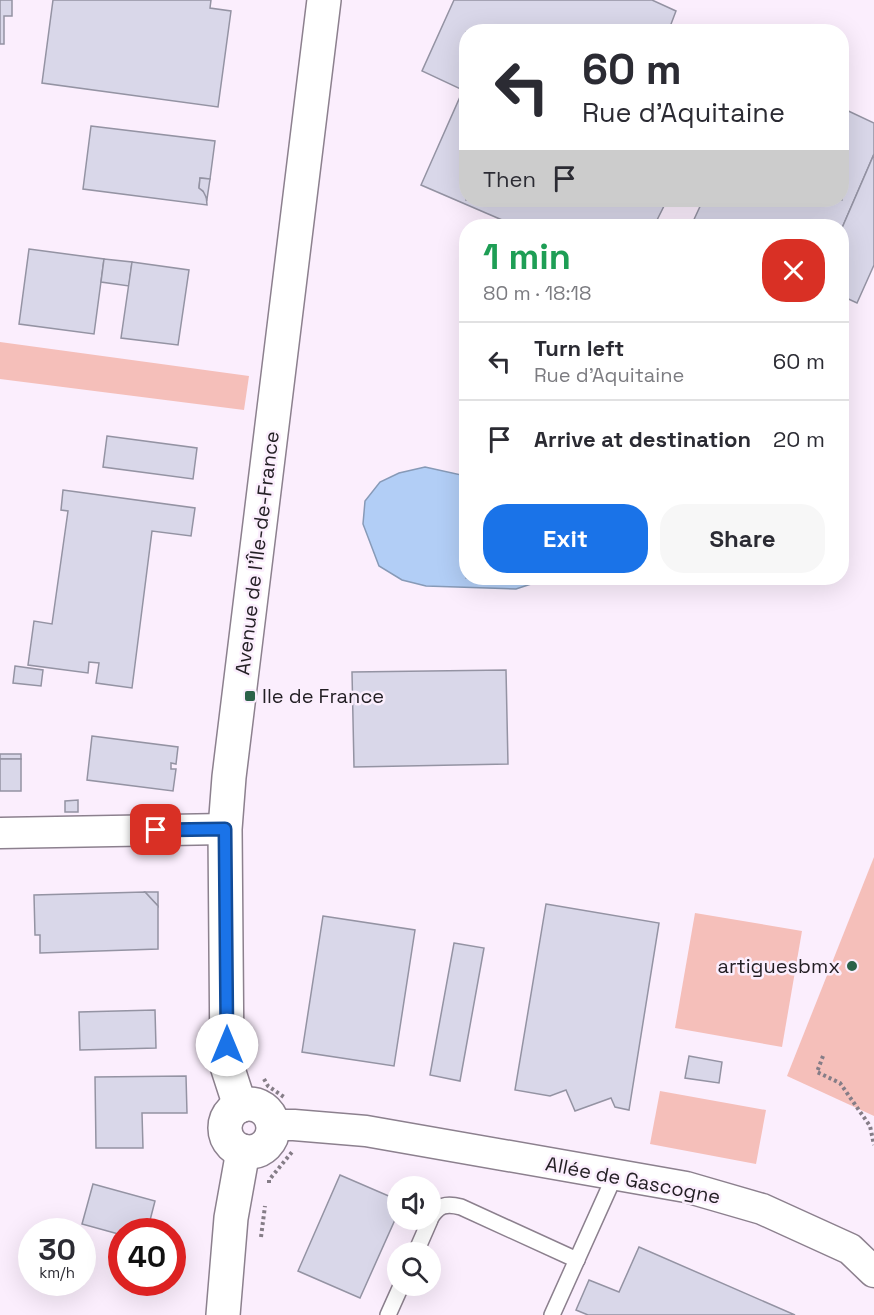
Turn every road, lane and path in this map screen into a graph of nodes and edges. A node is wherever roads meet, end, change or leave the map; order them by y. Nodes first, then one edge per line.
1 (324, 0) edge
2 (225, 829) junction
3 (0, 833) edge
4 (823, 1056) dead end
5 (262, 1077) dead end
6 (240, 1106) junction
7 (283, 1125) junction
8 (874, 1145) edge
9 (243, 1151) junction
10 (615, 1175) junction
11 (267, 1191) dead end
12 (266, 1201) dead end
13 (441, 1206) edge
14 (260, 1247) dead end
15 (577, 1260) junction
16 (874, 1272) edge
17 (397, 1296) edge
18 (223, 1315) edge
19 (388, 1315) edge
20 (552, 1315) edge

1 - 2 street, Avenue de l'Île-de-France
2 - 3 street
2 - 6 street, Avenue de l'Île-de-France
4 - 8 path
5 - 7 path
6 - 7 street
6 - 9 street
7 - 9 street
7 - 10 street, Allée de Gascogne
7 - 11 path
9 - 18 street
10 - 15 lane
10 - 16 street, Allée de Gascogne
12 - 14 path
13 - 15 lane
15 - 20 lane
17 - 19 lane

